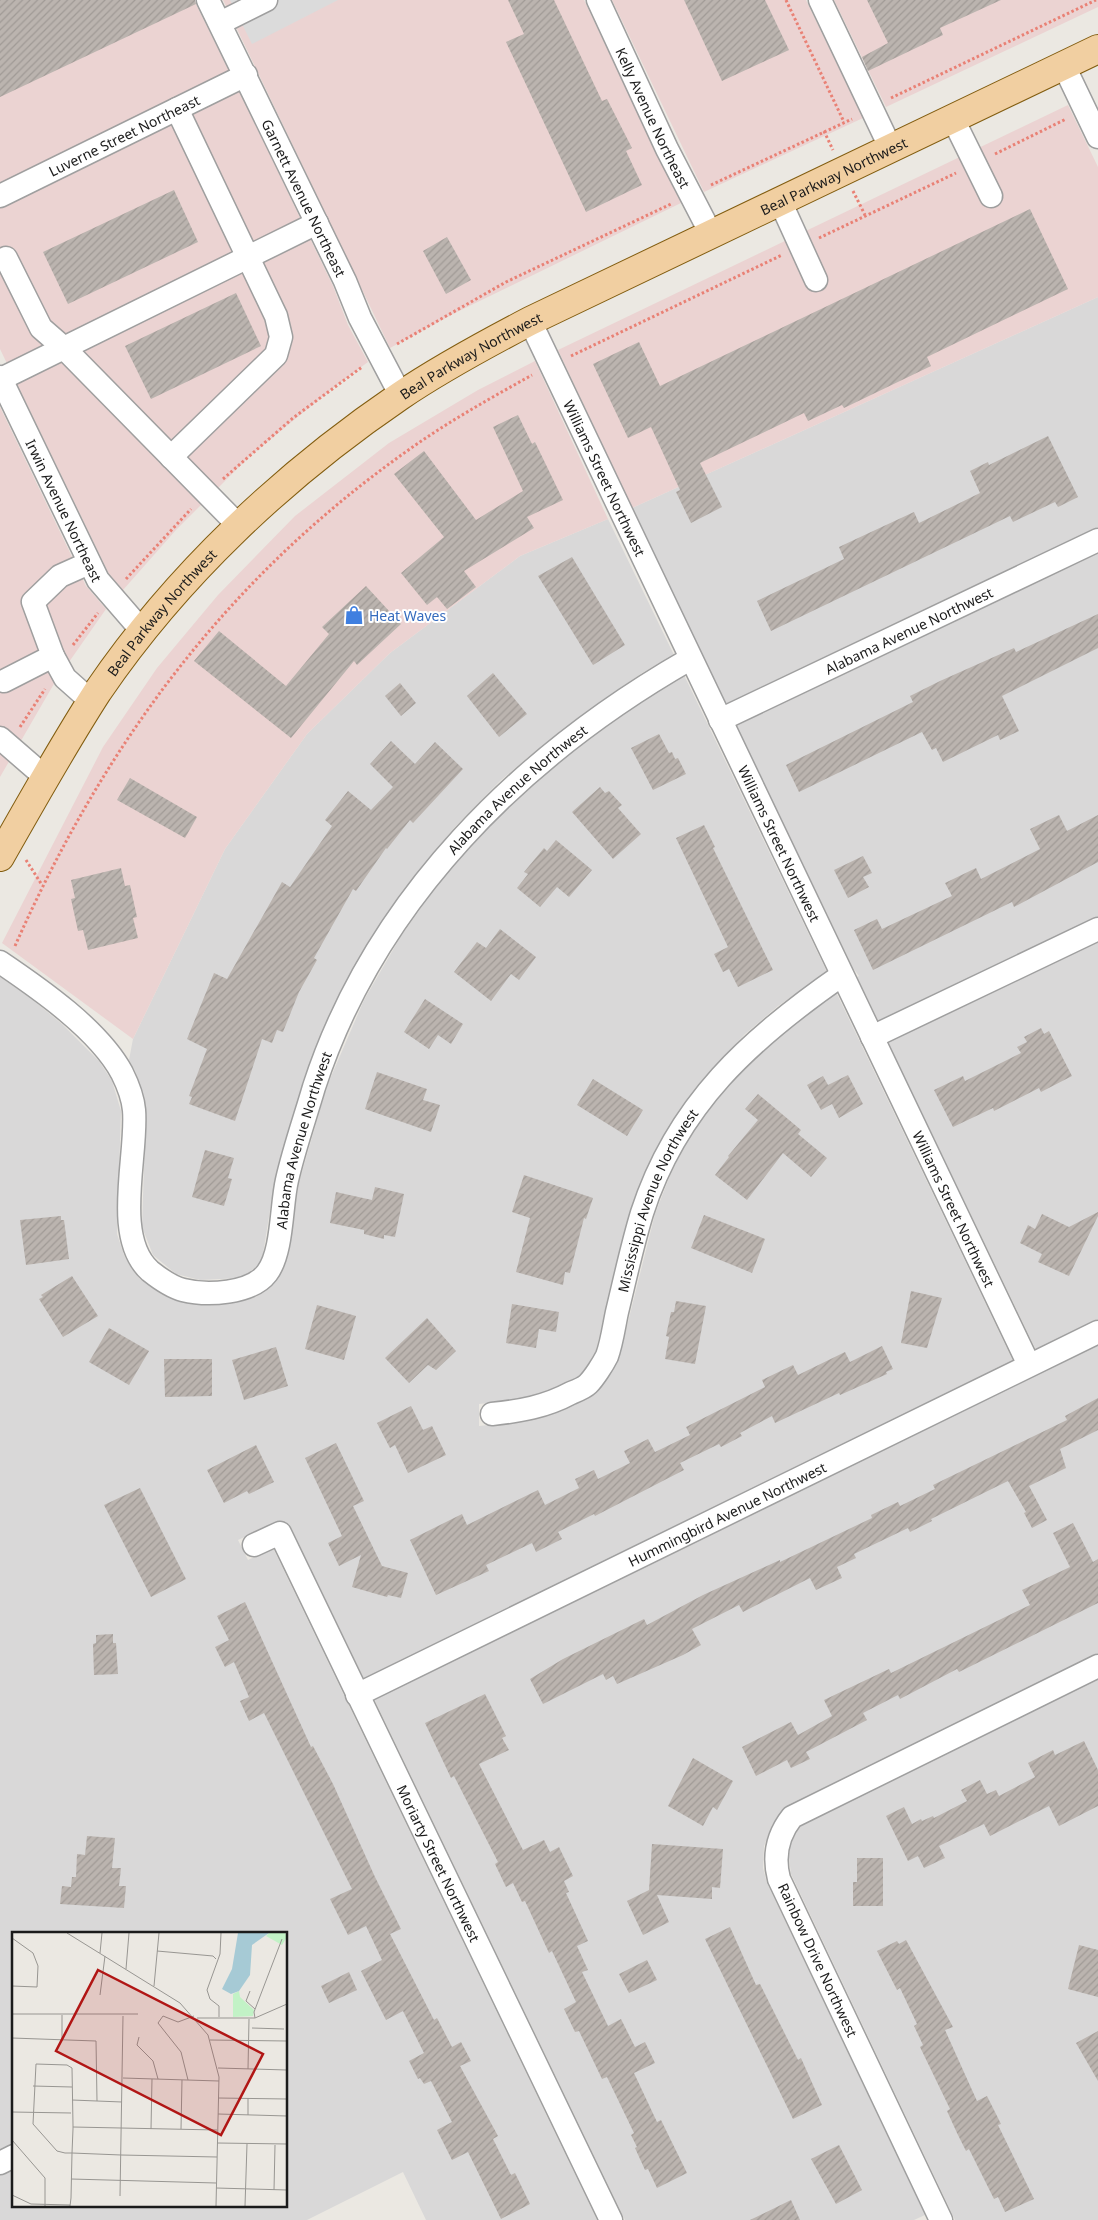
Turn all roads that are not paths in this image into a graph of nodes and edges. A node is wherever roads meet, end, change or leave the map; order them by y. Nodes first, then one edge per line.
1 (208, 0) edge
2 (266, 0) edge
3 (598, 0) edge
4 (820, 0) edge
5 (220, 22) junction
6 (1098, 49) edge
7 (1064, 66) junction
8 (246, 75) junction
9 (177, 109) junction
10 (953, 119) junction
11 (1098, 138) edge
12 (891, 148) junction
13 (0, 196) edge
14 (991, 196) dead end
15 (780, 201) junction
16 (317, 223) junction
17 (711, 234) junction
18 (247, 257) junction
19 (6, 258) dead end
20 (816, 280) dead end
21 (530, 321) junction
22 (64, 348) junction
23 (0, 378) edge
24 (401, 396) junction
25 (171, 457) junction
26 (240, 527) junction
27 (1098, 540) edge
28 (89, 563) junction
29 (143, 632) junction
30 (53, 656) junction
31 (690, 659) junction
32 (4, 681) dead end
33 (92, 702) junction
34 (720, 720) junction
35 (0, 738) edge
36 (44, 777) junction
37 (0, 857) edge
38 (1098, 929) edge
39 (3, 964) edge
40 (842, 974) junction
41 (872, 1037) junction
42 (1098, 1332) edge
43 (1029, 1365) junction
44 (492, 1414) dead end
45 (254, 1545) dead end
46 (1098, 1666) edge
47 (357, 1695) junction
48 (12, 2157) edge
49 (0, 2163) edge
50 (611, 2220) edge
51 (940, 2220) edge

1 - 5 street, Garnett Avenue Northeast
2 - 5 street
3 - 17 street, Kelly Avenue Northeast
4 - 12 street
5 - 8 street, Garnett Avenue Northeast
6 - 7 main road, Beal Parkway Northwest
7 - 10 main road, Beal Parkway Northwest
7 - 11 street
8 - 9 street, Luverne Street Northeast
8 - 16 street, Garnett Avenue Northeast
9 - 13 street, Luverne Street Northeast
9 - 18 street
10 - 12 main road, Beal Parkway Northwest
10 - 14 street
12 - 15 main road, Beal Parkway Northwest
15 - 17 main road, Beal Parkway Northwest
15 - 20 street
16 - 18 street
16 - 24 street, Garnett Avenue Northeast
17 - 21 main road, Beal Parkway Northwest
18 - 22 street
18 - 25 street
19 - 22 street
21 - 24 main road, Beal Parkway Northwest
21 - 31 street, Williams Street Northwest
22 - 23 street
22 - 25 street
23 - 28 street, Irwin Avenue Northeast
24 - 26 main road, Beal Parkway Northwest
25 - 26 street
26 - 29 main road, Beal Parkway Northwest
27 - 34 street, Alabama Avenue Northwest
28 - 29 street, Irwin Avenue Northeast
28 - 30 street
29 - 33 main road, Beal Parkway Northwest
30 - 32 street
30 - 33 street
31 - 34 street, Williams Street Northwest
31 - 39 street, Alabama Avenue Northwest
33 - 36 main road, Beal Parkway Northwest
34 - 40 street, Williams Street Northwest
35 - 36 street
36 - 37 main road, Beal Parkway Northwest
38 - 41 street
40 - 41 street, Williams Street Northwest
40 - 44 street, Mississippi Avenue Northwest
41 - 43 street, Williams Street Northwest
42 - 43 street, Hummingbird Avenue Northwest
43 - 47 street, Hummingbird Avenue Northwest
45 - 47 street, Moriarty Street Northwest
46 - 51 street, Rainbow Drive Northwest
47 - 50 street, Moriarty Street Northwest
48 - 49 street

